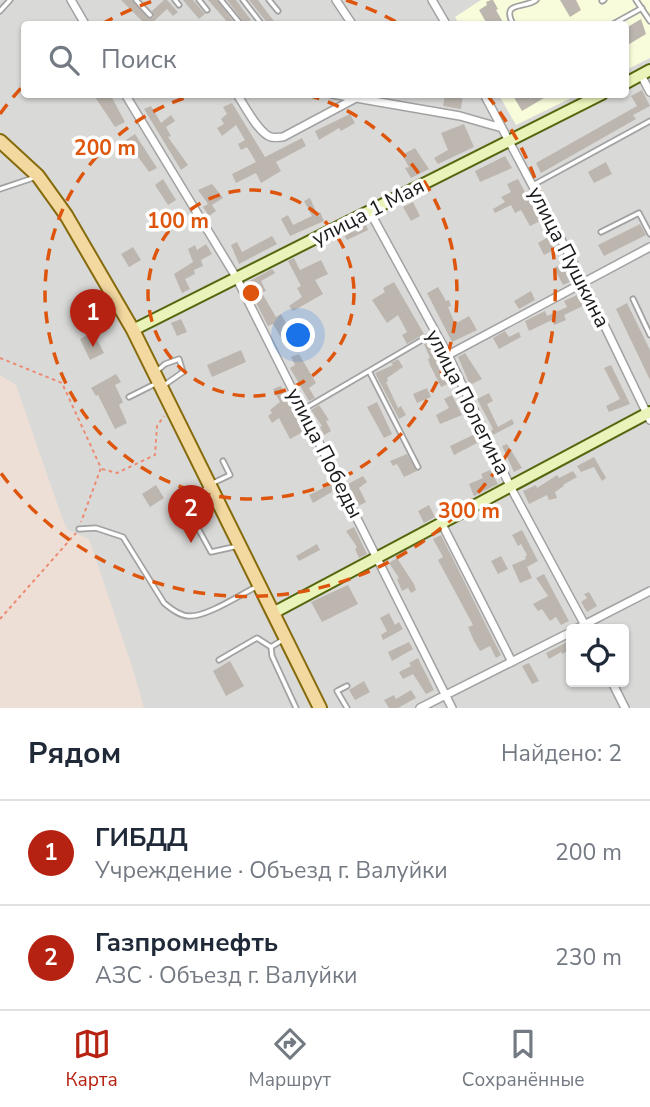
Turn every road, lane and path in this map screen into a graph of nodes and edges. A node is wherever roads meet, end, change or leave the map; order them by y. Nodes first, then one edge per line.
1 (10, 0) edge
2 (71, 0) edge
3 (136, 0) edge
4 (175, 0) edge
5 (199, 0) edge
6 (221, 0) edge
7 (243, 0) edge
8 (269, 0) edge
9 (336, 0) edge
10 (432, 0) edge
11 (536, 0) edge
12 (636, 0) edge
13 (179, 5) dead end
14 (642, 8) junction
15 (207, 9) dead end
16 (0, 11) edge
17 (278, 11) dead end
18 (150, 15) dead end
19 (83, 21) edge
20 (238, 21) edge
21 (259, 21) edge
22 (350, 21) edge
23 (444, 21) edge
24 (512, 21) edge
25 (618, 21) edge
26 (650, 21) edge
27 (645, 73) edge
28 (629, 81) edge
29 (650, 92) edge
30 (127, 98) edge
31 (240, 98) edge
32 (351, 98) edge
33 (486, 98) edge
34 (594, 98) edge
35 (356, 99) junction
36 (650, 121) edge
37 (503, 128) junction
38 (0, 141) edge
39 (510, 141) junction
40 (38, 176) junction
41 (533, 185) junction
42 (0, 188) edge
43 (370, 212) junction
44 (601, 232) dead end
45 (650, 234) edge
46 (650, 247) edge
47 (236, 277) junction
48 (584, 282) junction
49 (633, 299) dead end
50 (133, 330) junction
51 (434, 332) junction
52 (650, 335) edge
53 (448, 355) junction
54 (0, 358) edge
55 (369, 371) junction
56 (158, 380) junction
57 (129, 397) dead end
58 (171, 405) junction
59 (304, 409) junction
60 (649, 415) edge
61 (223, 461) dead end
62 (418, 467) dead end
63 (101, 468) junction
64 (209, 484) junction
65 (511, 488) junction
66 (442, 524) junction
67 (79, 528) junction
68 (240, 546) junction
69 (378, 558) junction
70 (260, 585) junction
71 (650, 591) edge
72 (274, 613) junction
73 (0, 619) edge
74 (584, 624) edge
75 (591, 624) edge
76 (566, 635) edge
77 (286, 638) junction
78 (271, 647) junction
79 (219, 660) dead end
80 (512, 662) junction
81 (347, 686) dead end
82 (614, 687) edge
83 (446, 695) junction
84 (296, 708) edge
85 (320, 708) edge
86 (347, 708) edge
87 (421, 708) edge
88 (452, 708) edge
89 (625, 708) edge

1 - 16 lane
2 - 19 street
3 - 18 lane
4 - 13 lane
5 - 15 lane
6 - 20 lane
7 - 21 lane
8 - 17 lane
9 - 22 street
10 - 23 street
11 - 24 lane
12 - 14 lane
14 - 25 lane
14 - 26 lane
27 - 28 main road
27 - 29 street
30 - 47 street, улица Победы
31 - 35 street
32 - 35 street
33 - 37 street, улица Пушкина
34 - 39 main road, улица 1 Мая
35 - 37 street
36 - 41 lane
37 - 39 street, улица Пушкина
38 - 40 main road
39 - 41 street, улица Пушкина
39 - 43 main road, улица 1 Мая
40 - 42 lane
40 - 50 main road
41 - 48 street, улица Пушкина
43 - 47 main road, улица 1 Мая
43 - 51 street, улица Полегина
44 - 45 lane
46 - 48 street
47 - 50 main road, улица 1 Мая
47 - 59 street, улица Победы
48 - 53 street
48 - 60 street, улица Пушкина
49 - 52 lane
50 - 56 main road
51 - 53 street, улица Полегина
51 - 55 lane
53 - 65 street, улица Полегина
54 - 63 path
55 - 59 lane
55 - 62 lane
56 - 56 lane
56 - 57 lane
56 - 58 main road
58 - 63 path
58 - 64 main road
59 - 69 street, улица Победы
60 - 65 main road
61 - 64 lane
63 - 67 path
64 - 68 main road
64 - 68 lane
65 - 66 main road
65 - 74 street, улица Полегина
66 - 69 main road
66 - 80 street
67 - 70 lane
67 - 73 path
68 - 70 main road
69 - 72 main road
69 - 83 street, улица Победы
70 - 72 main road
71 - 75 street
72 - 77 main road
76 - 80 street
77 - 78 lane
77 - 85 main road
78 - 79 lane
78 - 84 lane
80 - 83 street
81 - 86 lane
82 - 89 street
83 - 87 street
83 - 88 street, улица Победы

